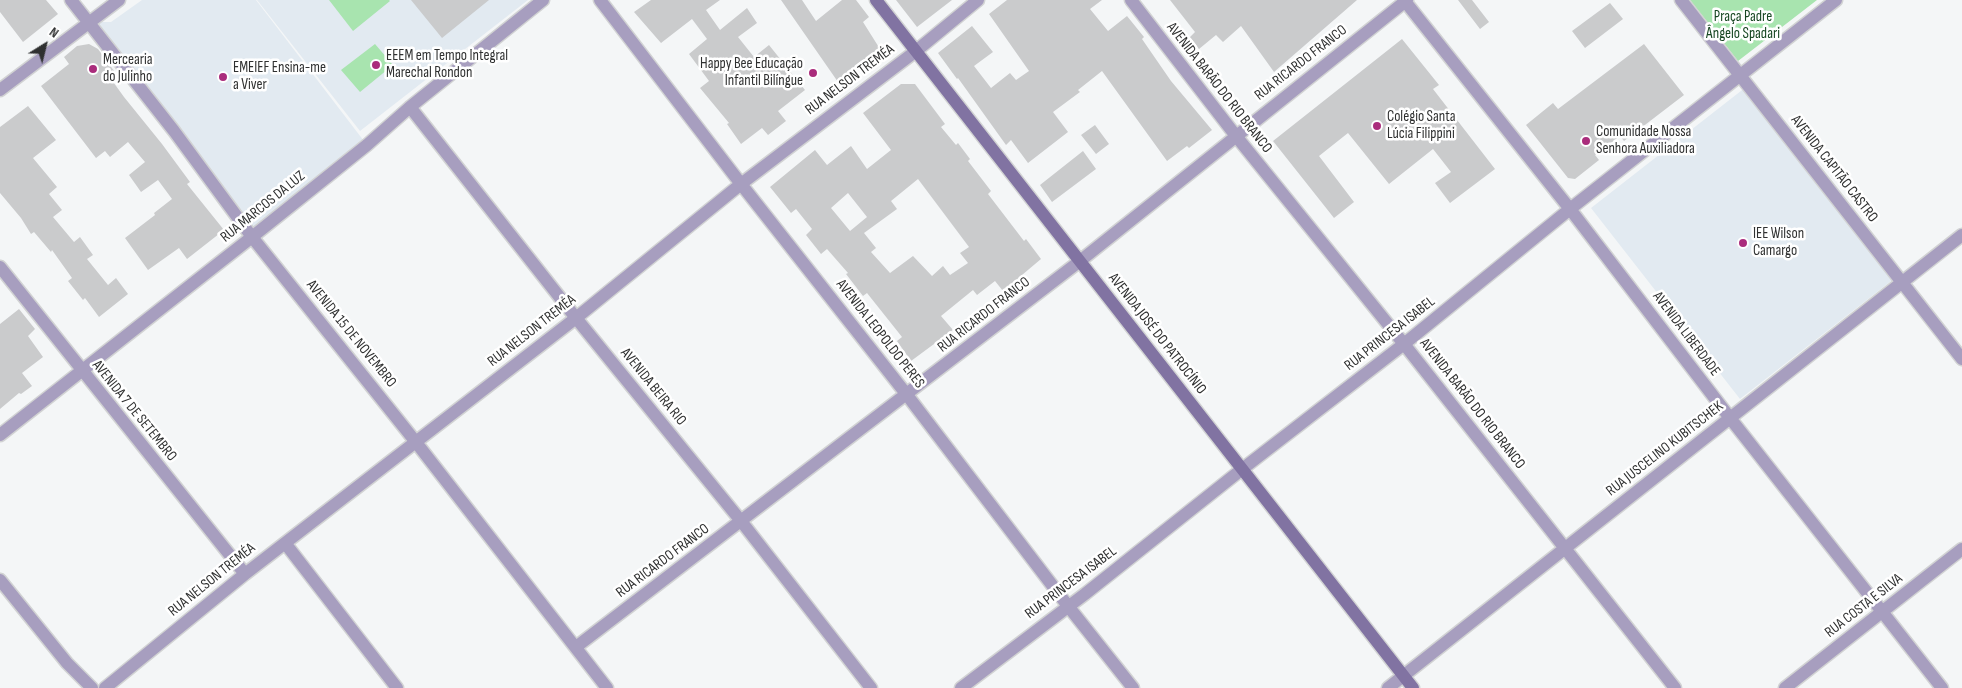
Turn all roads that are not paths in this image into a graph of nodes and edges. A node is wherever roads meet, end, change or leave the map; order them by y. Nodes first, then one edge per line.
1 (71, 0) edge
2 (119, 0) edge
3 (543, 0) edge
4 (600, 0) edge
5 (876, 0) edge
6 (978, 0) edge
7 (1131, 0) edge
8 (1405, 0) edge
9 (1681, 0) edge
10 (1836, 0) edge
11 (90, 22) junction
12 (916, 51) junction
13 (1740, 76) junction
14 (0, 90) edge
15 (410, 107) junction
16 (1236, 136) junction
17 (741, 184) junction
18 (1570, 209) junction
19 (1962, 235) edge
20 (252, 237) junction
21 (1080, 261) junction
22 (0, 267) edge
23 (1902, 282) junction
24 (576, 318) junction
25 (1404, 344) junction
26 (1962, 359) edge
27 (82, 371) junction
28 (907, 395) junction
29 (1730, 418) junction
30 (0, 435) edge
31 (416, 441) junction
32 (1241, 470) junction
33 (741, 521) junction
34 (285, 543) junction
35 (1565, 549) junction
36 (1962, 549) edge
37 (244, 574) junction
38 (0, 580) edge
39 (1068, 606) junction
40 (1882, 612) junction
41 (576, 647) junction
42 (1403, 676) junction
43 (92, 688) edge
44 (105, 688) edge
45 (397, 688) edge
46 (607, 688) edge
47 (871, 688) edge
48 (960, 688) edge
49 (1134, 688) edge
50 (1388, 688) edge
51 (1413, 688) edge
52 (1675, 688) edge
53 (1785, 688) edge
54 (1942, 688) edge

1 - 11 street, AVENIDA 15 DE NOVEMBRO
2 - 11 street
3 - 15 street, RUA MARCOS DA LUZ
4 - 17 street, AVENIDA LEOPOLDO PERES
5 - 12 street, AVENIDA JOSÉ DO PATROCÍNIO
6 - 12 street, RUA NELSON TREMÉA
7 - 16 street, AVENIDA BARÃO DO RIO BRANCO
8 - 16 street, RUA RICARDO FRANCO
8 - 18 street, AVENIDA LIBERDADE
9 - 13 street, AVENIDA CAPITÃO CASTRO
10 - 13 street, RUA PRINCESA ISABEL
11 - 14 street
11 - 20 street, AVENIDA 15 DE NOVEMBRO
12 - 17 street, RUA NELSON TREMÉA
12 - 21 street, AVENIDA JOSÉ DO PATROCÍNIO
13 - 18 street, RUA PRINCESA ISABEL
13 - 23 street, AVENIDA CAPITÃO CASTRO
15 - 20 street, RUA MARCOS DA LUZ
15 - 24 street, AVENIDA BEIRA RIO
16 - 21 street, RUA RICARDO FRANCO
16 - 25 street, AVENIDA BARÃO DO RIO BRANCO
17 - 24 street, RUA NELSON TREMÉA
17 - 28 street, AVENIDA LEOPOLDO PERES
18 - 25 street, RUA PRINCESA ISABEL
18 - 29 street, AVENIDA LIBERDADE
19 - 23 street, RUA JUSCELINO KUBITSCHEK
20 - 27 street, RUA MARCOS DA LUZ
20 - 31 street, AVENIDA 15 DE NOVEMBRO
21 - 28 street, RUA RICARDO FRANCO
21 - 32 street, AVENIDA JOSÉ DO PATROCÍNIO
22 - 27 street, AVENIDA 7 DE SETEMBRO
23 - 26 street, AVENIDA CAPITÃO CASTRO
23 - 29 street, RUA JUSCELINO KUBITSCHEK
24 - 31 street, RUA NELSON TREMÉA
24 - 33 street, AVENIDA BEIRA RIO
25 - 32 street, RUA PRINCESA ISABEL
25 - 35 street, AVENIDA BARÃO DO RIO BRANCO
27 - 30 street, RUA MARCOS DA LUZ
27 - 37 street, AVENIDA 7 DE SETEMBRO
28 - 33 street, RUA RICARDO FRANCO
28 - 39 street, AVENIDA LEOPOLDO PERES
29 - 35 street, RUA JUSCELINO KUBITSCHEK
29 - 40 street, AVENIDA LIBERDADE
31 - 34 street, RUA NELSON TREMÉA
31 - 41 street, AVENIDA 15 DE NOVEMBRO
32 - 39 street, RUA PRINCESA ISABEL
32 - 42 street, AVENIDA JOSÉ DO PATROCÍNIO
33 - 41 street, RUA RICARDO FRANCO
33 - 47 street, AVENIDA BEIRA RIO
34 - 37 street, RUA NELSON TREMÉA
34 - 45 street
35 - 42 street, RUA JUSCELINO KUBITSCHEK
35 - 52 street, AVENIDA BARÃO DO RIO BRANCO
36 - 40 street, RUA COSTA E SILVA
37 - 44 street, RUA NELSON TREMÉA
38 - 43 street
39 - 48 street, RUA PRINCESA ISABEL
39 - 49 street, AVENIDA LEOPOLDO PERES
40 - 53 street, RUA COSTA E SILVA
40 - 54 street, AVENIDA LIBERDADE
41 - 46 street, AVENIDA 15 DE NOVEMBRO
42 - 50 street, RUA JUSCELINO KUBITSCHEK
42 - 51 street, AVENIDA JOSÉ DO PATROCÍNIO

